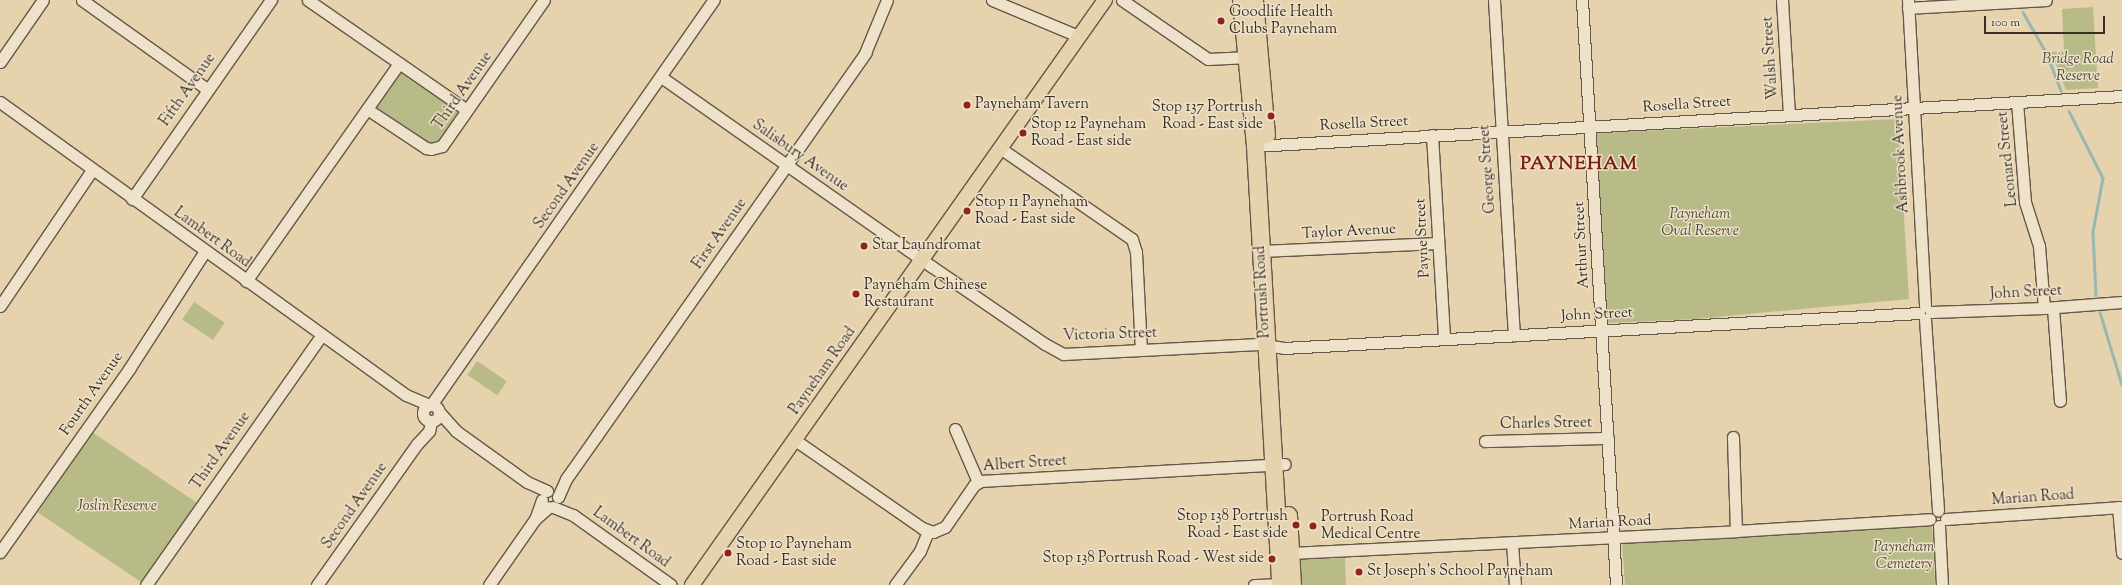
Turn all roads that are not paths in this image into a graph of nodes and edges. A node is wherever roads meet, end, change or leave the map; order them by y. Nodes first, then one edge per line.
1 (43, 0) edge
2 (82, 0) edge
3 (271, 0) edge
4 (308, 0) edge
5 (714, 0) edge
6 (887, 0) edge
7 (992, 0) edge
8 (1105, 0) edge
9 (1122, 0) edge
10 (1241, 0) edge
11 (1254, 0) edge
12 (1494, 0) edge
13 (1582, 0) edge
14 (1782, 0) edge
15 (2046, 0) edge
16 (538, 2) edge
17 (1908, 4) edge
18 (1078, 36) junction
19 (1248, 56) junction
20 (0, 62) edge
21 (399, 63) junction
22 (661, 77) junction
23 (207, 89) junction
24 (2122, 96) edge
25 (2017, 102) junction
26 (1, 103) edge
27 (1913, 107) junction
28 (367, 109) junction
29 (467, 110) junction
30 (1789, 113) junction
31 (1590, 127) junction
32 (1501, 132) junction
33 (1432, 135) junction
34 (1261, 146) junction
35 (1000, 148) junction
36 (786, 165) junction
37 (92, 170) junction
38 (132, 199) junction
39 (1438, 243) junction
40 (205, 251) junction
41 (1266, 251) junction
42 (922, 260) junction
43 (246, 281) junction
44 (2122, 302) edge
45 (0, 306) edge
46 (2048, 308) junction
47 (1925, 313) junction
48 (1602, 330) junction
49 (322, 335) junction
50 (1514, 335) junction
51 (1444, 339) junction
52 (1272, 346) junction
53 (1141, 350) junction
54 (2060, 401) dead end
55 (431, 413) junction
56 (955, 429) dead end
57 (1733, 437) dead end
58 (1608, 438) junction
59 (795, 440) junction
60 (1485, 441) dead end
61 (1279, 464) junction
62 (978, 482) junction
63 (550, 499) junction
64 (2120, 507) edge
65 (1938, 519) junction
66 (928, 531) junction
67 (1736, 531) junction
68 (1614, 538) junction
69 (1512, 543) junction
70 (0, 552) edge
71 (1290, 553) junction
72 (2122, 554) edge
73 (146, 585) edge
74 (317, 585) edge
75 (489, 585) edge
76 (671, 585) edge
77 (692, 585) edge
78 (895, 585) edge
79 (1254, 585) edge
80 (1284, 585) edge
81 (1515, 585) edge
82 (1616, 585) edge
83 (1942, 585) edge

1 - 20 street
2 - 23 street
3 - 23 street, Fifth Avenue
4 - 21 street
5 - 22 street, Second Avenue
6 - 36 street, First Avenue
7 - 18 street
8 - 18 main road, Payneham Road
9 - 19 street
10 - 19 highway, Portrush Road
11 - 34 highway, Portrush Road
12 - 32 street, George Street
13 - 31 street, Arthur Street
14 - 30 street, Walsh Street
15 - 17 street
16 - 29 street, Third Avenue
17 - 27 street, Ashbrook Avenue
18 - 35 main road, Payneham Road
19 - 34 highway, Portrush Road
21 - 28 street
21 - 29 street
22 - 36 street, Salisbury Avenue
22 - 55 street, Second Avenue
23 - 38 street, Fifth Avenue
24 - 25 street, Rosella Street
25 - 27 street, Rosella Street
25 - 46 street, Leonard Street
26 - 37 street, Lambert Road
27 - 30 street, Rosella Street
27 - 47 street, Ashbrook Avenue
28 - 29 street, Third Avenue
28 - 43 street
30 - 31 street, Rosella Street
31 - 32 street, Rosella Street
31 - 48 street, Arthur Street
32 - 33 street, Rosella Street
32 - 50 street, George Street
33 - 34 street, Rosella Street
33 - 39 street, Payne Street
34 - 41 highway, Portrush Road
35 - 42 main road, Payneham Road
35 - 53 street
36 - 42 street, Salisbury Avenue
36 - 63 street, First Avenue
37 - 38 street, Lambert Road
37 - 45 street
38 - 40 street, Lambert Road
39 - 41 street, Taylor Avenue
39 - 51 street, Payne Street
40 - 43 street, Lambert Road
40 - 70 street, Fourth Avenue
41 - 52 highway, Portrush Road
42 - 53 street, Victoria Street
42 - 59 main road, Payneham Road
43 - 49 street, Lambert Road
44 - 46 street, John Street
46 - 47 street, John Street
46 - 54 street, Leonard Street
47 - 48 street, John Street
47 - 65 street, Ashbrook Avenue
48 - 50 street, John Street
48 - 58 street, Arthur Street
49 - 55 street, Lambert Road
49 - 73 street, Third Avenue
50 - 51 street, John Street
51 - 52 street, John Street
52 - 53 street, Victoria Street
52 - 61 highway, Portrush Road
55 - 63 street, Lambert Road
55 - 74 street, Second Avenue
56 - 62 street
57 - 67 street
58 - 60 street, Charles Street
58 - 68 street, Arthur Street
59 - 66 street
59 - 77 main road, Payneham Road
61 - 62 street, Albert Street
61 - 71 highway, Portrush Road
61 - 80 highway, Portrush Road
62 - 66 street, Albert Street
63 - 75 street, First Avenue
63 - 76 street, Lambert Road
64 - 65 street, Marian Road
64 - 72 street
65 - 67 street, Marian Road
65 - 83 street, Ashbrook Avenue
66 - 78 street
67 - 68 street, Marian Road
68 - 69 street, Marian Road
68 - 82 street, Arthur Street
69 - 71 street, Marian Road
69 - 81 street
71 - 80 highway, Portrush Road
79 - 80 street

